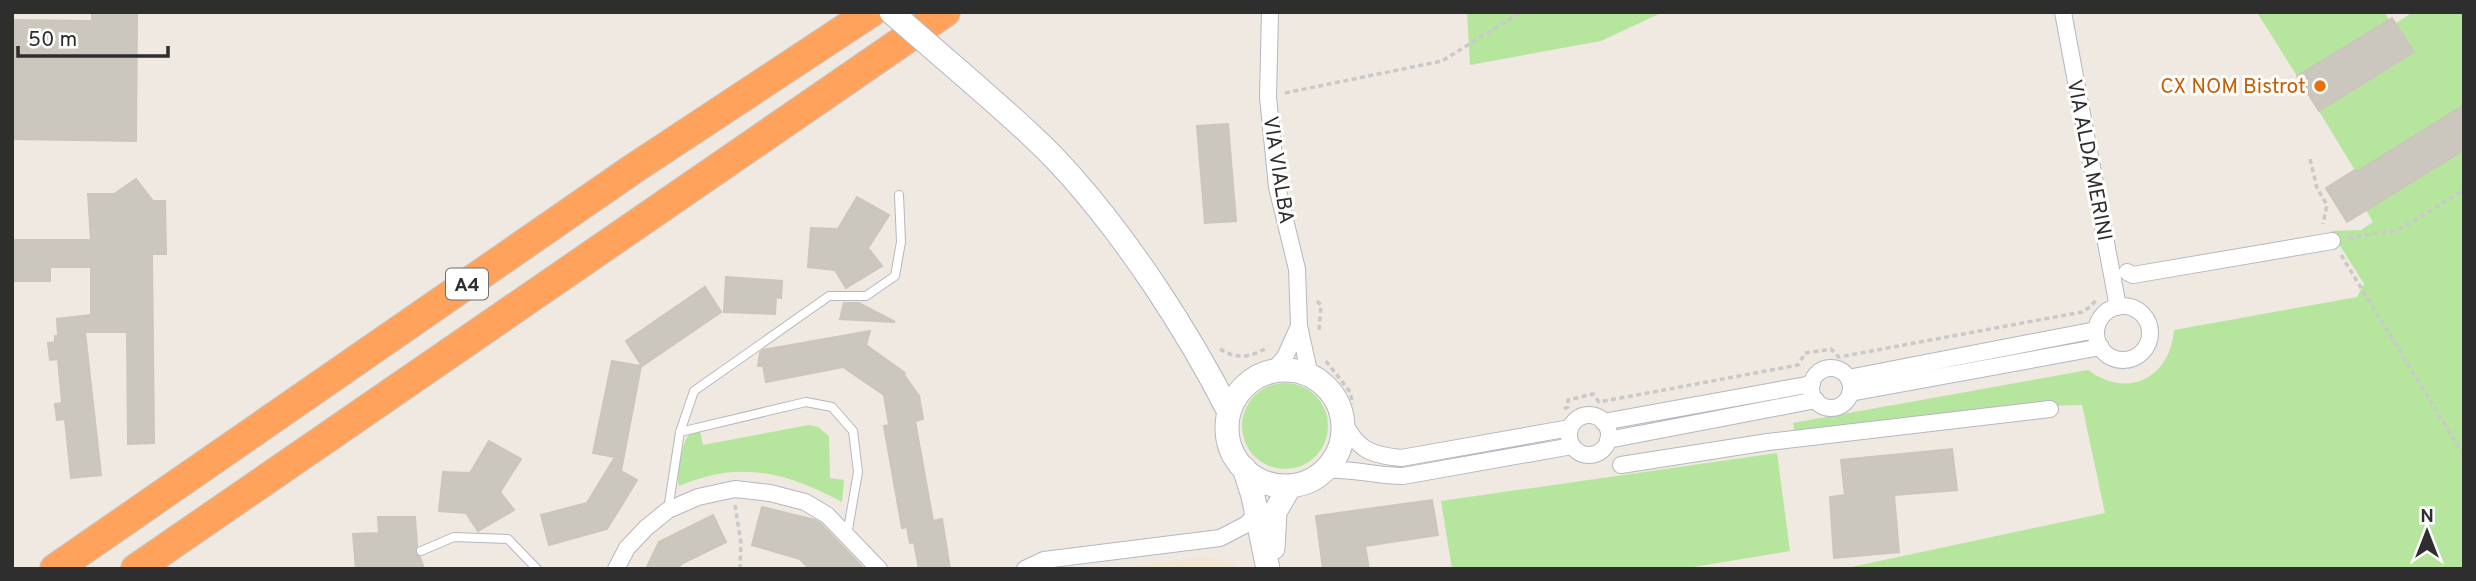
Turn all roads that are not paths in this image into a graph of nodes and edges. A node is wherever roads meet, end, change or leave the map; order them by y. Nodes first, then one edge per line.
1 (871, 12) edge
2 (891, 12) edge
3 (945, 12) edge
4 (1270, 12) edge
5 (2063, 12) edge
6 (899, 195) dead end
7 (2328, 235) road end
8 (2127, 272) dead end
9 (2118, 307) junction
10 (1299, 326) junction
11 (2096, 330) junction
12 (2101, 347) junction
13 (1207, 349) junction
14 (1264, 375) junction
15 (1310, 376) junction
16 (1849, 385) junction
17 (1813, 392) junction
18 (2050, 409) dead end
19 (1228, 410) junction
20 (1762, 411) junction
21 (1348, 415) junction
22 (1604, 422) junction
23 (1570, 428) junction
24 (680, 432) junction
25 (1608, 440) junction
26 (1768, 442) junction
27 (1572, 446) junction
28 (1621, 465) dead end
29 (1244, 468) junction
30 (1324, 470) junction
31 (1290, 486) junction
32 (668, 510) junction
33 (1256, 512) junction
34 (846, 537) junction
35 (421, 551) dead end
36 (55, 569) edge
37 (136, 569) edge
38 (537, 569) edge
39 (616, 569) edge
40 (879, 569) edge
41 (1024, 569) edge
42 (1269, 569) edge

1 - 36 highway, A4
2 - 13 street, bridge
3 - 37 highway, A4
4 - 10 street, VIA VIALBA
5 - 9 street, VIA ALDA MERINI
6 - 24 lane
7 - 8 street
9 - 11 street
9 - 12 street
10 - 14 street, VIA VIALBA
10 - 15 street, VIA VIALBA
11 - 12 street
11 - 16 street
12 - 16 street
13 - 14 street
13 - 19 street
14 - 15 street
14 - 19 street
15 - 21 street
16 - 17 street
16 - 17 street
17 - 20 street
17 - 22 street
18 - 26 street
19 - 29 street
20 - 25 street
20 - 26 street
21 - 23 street
21 - 30 street
22 - 23 street
22 - 25 street
23 - 27 street
24 - 32 lane
24 - 34 lane
25 - 27 street
26 - 28 street
27 - 30 street
29 - 31 street
29 - 33 street
30 - 31 street
31 - 42 street
32 - 34 street
32 - 39 street
33 - 41 street
33 - 42 street
34 - 40 street
35 - 38 lane

